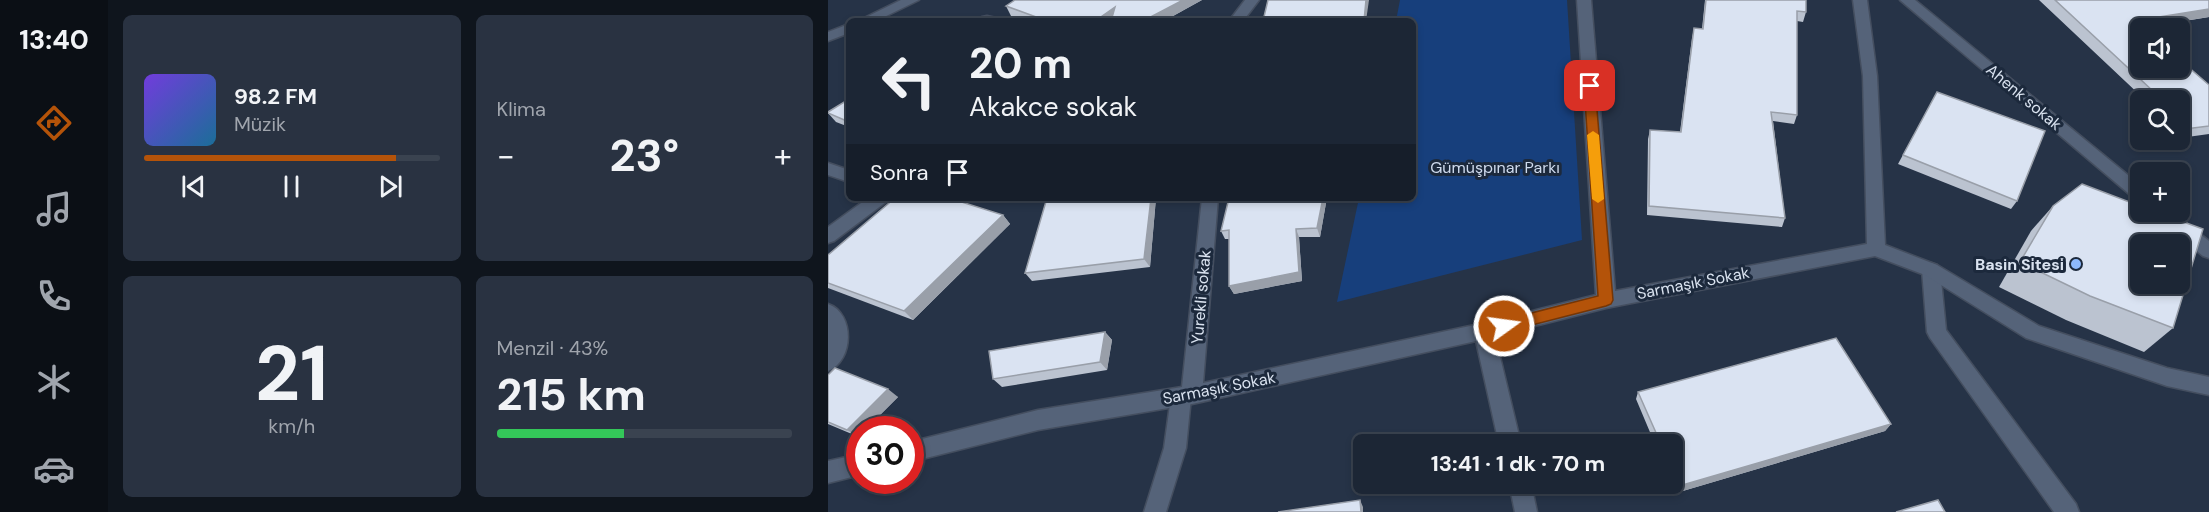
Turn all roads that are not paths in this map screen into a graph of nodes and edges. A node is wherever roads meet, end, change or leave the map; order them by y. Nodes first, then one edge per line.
1 (912, 0) edge
2 (1252, 0) edge
3 (1584, 0) edge
4 (1860, 0) edge
5 (1906, 0) edge
6 (872, 18) edge
7 (1238, 18) edge
8 (846, 29) edge
9 (828, 37) edge
10 (828, 169) edge
11 (846, 175) edge
12 (2130, 186) edge
13 (876, 201) edge
14 (1210, 201) edge
15 (2173, 222) edge
16 (828, 236) edge
17 (1876, 249) junction
18 (2209, 251) edge
19 (1931, 270) junction
20 (1606, 300) junction
21 (828, 312) edge
22 (1484, 331) junction
23 (828, 362) edge
24 (2209, 386) edge
25 (1186, 396) junction
26 (1508, 434) edge
27 (924, 448) edge
28 (846, 468) edge
29 (828, 472) edge
30 (1522, 494) edge
31 (1155, 512) edge
32 (1526, 512) edge
33 (2068, 512) edge

1 - 6 street
2 - 7 street
3 - 20 street
4 - 17 street
5 - 12 street, Ahenk sokak
8 - 9 street
10 - 11 street
13 - 16 street
14 - 25 street, Yurekli sokak
15 - 18 street
17 - 19 street
17 - 20 street, Sarmaşık Sokak
19 - 24 street
19 - 33 street
20 - 22 street, Sarmaşık Sokak
21 - 23 street
22 - 25 street, Sarmaşık Sokak
22 - 26 street
25 - 27 street, Sarmaşık Sokak
25 - 31 street, Yurekli sokak
28 - 29 street
30 - 32 street

